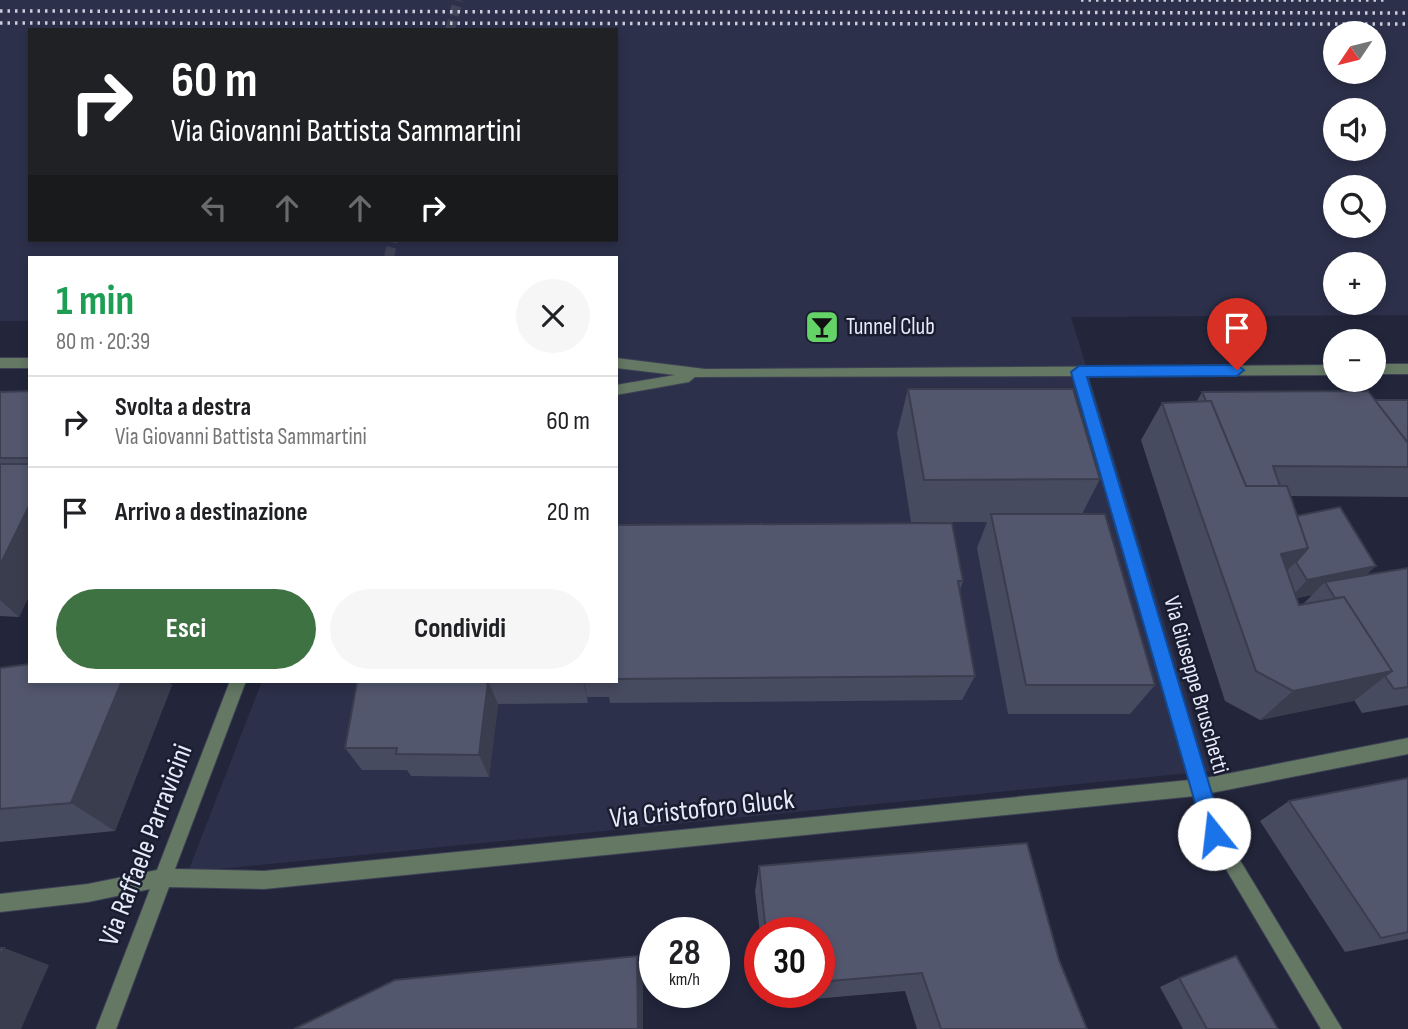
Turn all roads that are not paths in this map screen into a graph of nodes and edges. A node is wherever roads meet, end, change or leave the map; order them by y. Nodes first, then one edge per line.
1 (0, 363) edge
2 (28, 363) edge
3 (618, 363) edge
4 (1386, 369) edge
5 (1408, 369) edge
6 (1323, 370) edge
7 (1079, 372) junction
8 (705, 374) junction
9 (618, 390) edge
10 (237, 683) edge
11 (1408, 746) edge
12 (1200, 786) junction
13 (163, 878) junction
14 (0, 903) edge
15 (106, 1029) edge
16 (1332, 1029) edge

1 - 2 street
3 - 8 street
4 - 5 street
6 - 7 street
7 - 8 street
7 - 12 street, Via Giuseppe Bruschetti
8 - 9 street
10 - 13 street, Via Raffaele Parravicini
11 - 12 street, Via Cristoforo Gluck
12 - 13 street, Via Cristoforo Gluck
12 - 16 street, Via Giuseppe Bruschetti
13 - 14 street, Via Cristoforo Gluck
13 - 15 street, Via Raffaele Parravicini

